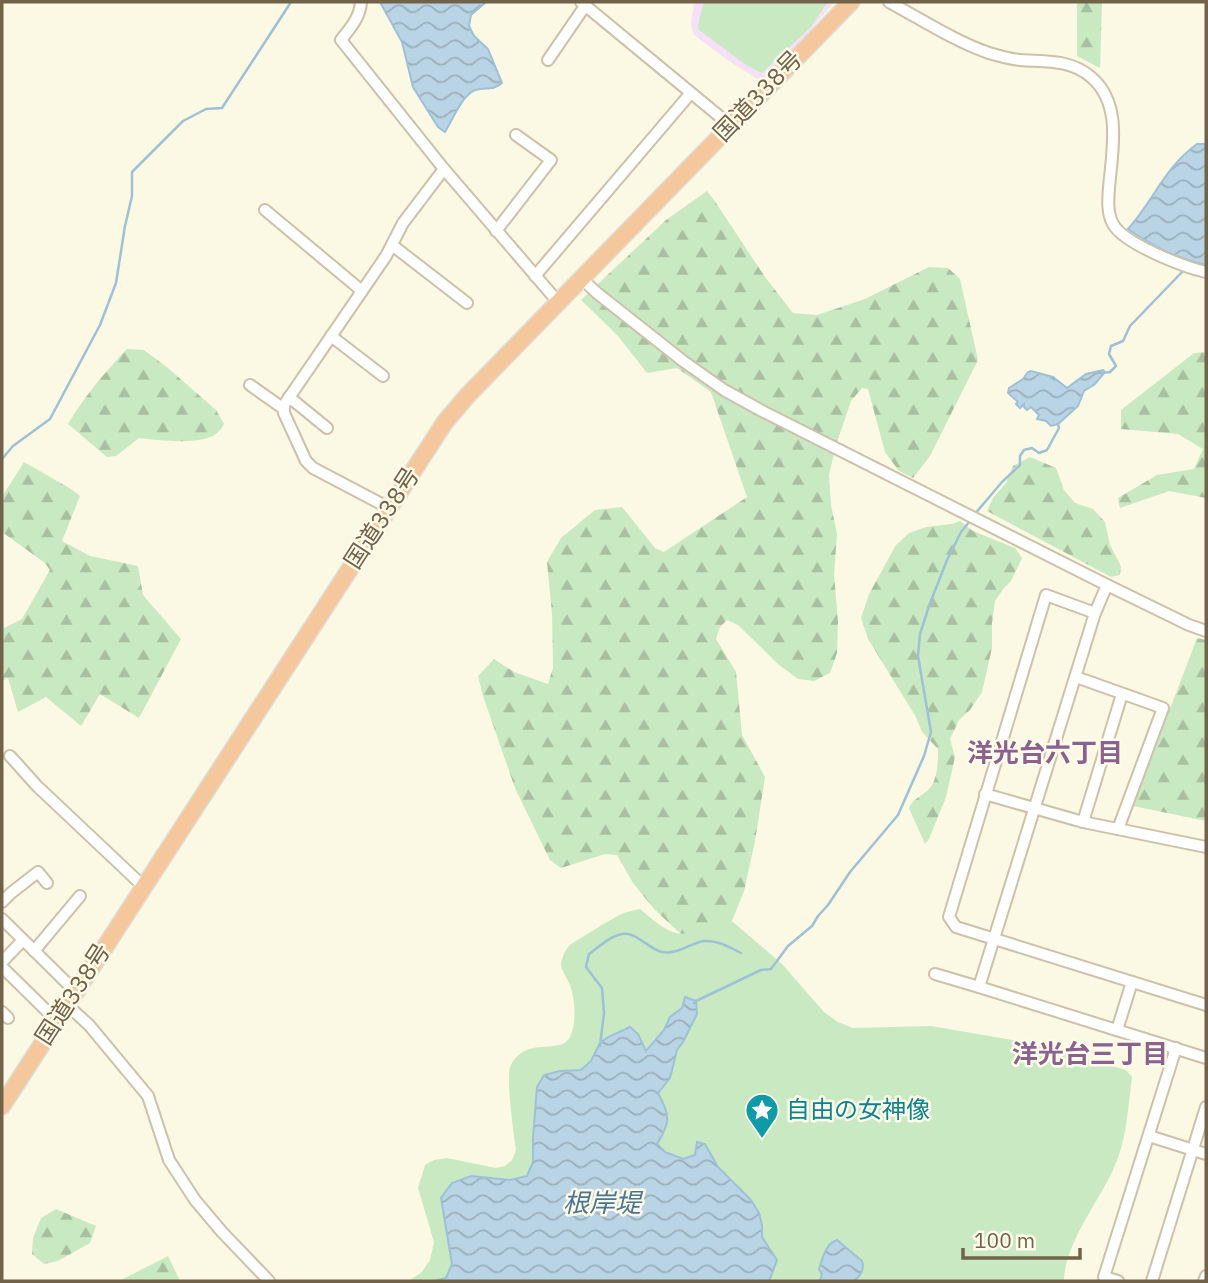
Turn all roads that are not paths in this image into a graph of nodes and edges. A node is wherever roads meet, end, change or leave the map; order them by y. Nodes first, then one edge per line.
1 (361, 2) edge
2 (851, 2) edge
3 (889, 2) edge
4 (583, 4) edge
5 (548, 60) dead end
6 (690, 94) junction
7 (730, 125) junction
8 (516, 135) dead end
9 (444, 169) junction
10 (265, 210) dead end
11 (496, 232) junction
12 (392, 245) junction
13 (1206, 272) edge
14 (535, 276) junction
15 (582, 279) junction
16 (362, 291) junction
17 (558, 302) junction
18 (467, 303) dead end
19 (331, 336) junction
20 (383, 376) dead end
21 (250, 385) dead end
22 (289, 397) junction
23 (284, 409) junction
24 (327, 428) dead end
25 (389, 508) junction
26 (1107, 585) junction
27 (1095, 612) junction
28 (1206, 631) edge
29 (1076, 677) junction
30 (1122, 694) junction
31 (10, 756) dead end
32 (985, 794) junction
33 (1034, 808) junction
34 (1083, 822) junction
35 (1118, 829) junction
36 (1206, 847) edge
37 (47, 883) dead end
38 (143, 886) junction
39 (80, 897) dead end
40 (2, 902) edge
41 (2, 919) edge
42 (994, 939) junction
43 (23, 940) junction
44 (34, 951) junction
45 (2, 965) edge
46 (935, 974) dead end
47 (1132, 982) junction
48 (979, 986) junction
49 (70, 998) junction
50 (1206, 1005) edge
51 (56, 1020) junction
52 (1117, 1030) junction
53 (1175, 1048) junction
54 (1206, 1058) edge
55 (2, 1106) edge
56 (1206, 1107) edge
57 (1149, 1136) junction
58 (1193, 1150) junction
59 (1206, 1154) edge
60 (1206, 1276) edge
61 (1104, 1279) edge
62 (269, 1281) edge
63 (1118, 1281) edge
64 (1152, 1281) edge
65 (1205, 1281) edge

1 - 9 street
2 - 7 highway, 国道338号
3 - 13 street
4 - 5 street
4 - 6 street
6 - 7 street
6 - 14 street
7 - 15 highway, 国道338号
8 - 11 street
9 - 11 street
9 - 12 street
10 - 16 street
11 - 14 street
12 - 16 street
12 - 18 street
14 - 17 street
15 - 17 highway, 国道338号
15 - 26 street
16 - 19 street
17 - 25 highway, 国道338号
19 - 20 street
19 - 22 street
21 - 23 street
22 - 23 street
22 - 24 street
23 - 25 street
25 - 38 highway, 国道338号
26 - 27 street
26 - 28 street
27 - 29 street
27 - 32 street
29 - 30 street
29 - 33 street
30 - 34 street
30 - 35 street
31 - 38 street
32 - 33 street
32 - 42 street
33 - 34 street
33 - 42 street
34 - 35 street
35 - 36 street
37 - 40 street
38 - 49 highway, 国道338号
39 - 44 street
41 - 43 street
42 - 47 street
42 - 48 street
43 - 44 street
43 - 45 street
44 - 49 street
45 - 51 street
46 - 48 street
47 - 50 street
47 - 52 street
48 - 52 street
49 - 51 highway, 国道338号
49 - 62 street
51 - 55 highway, 国道338号
52 - 53 street
53 - 54 street
53 - 57 street
56 - 58 street
57 - 58 street
57 - 61 street
58 - 59 street
58 - 64 street
60 - 65 street
61 - 63 street

